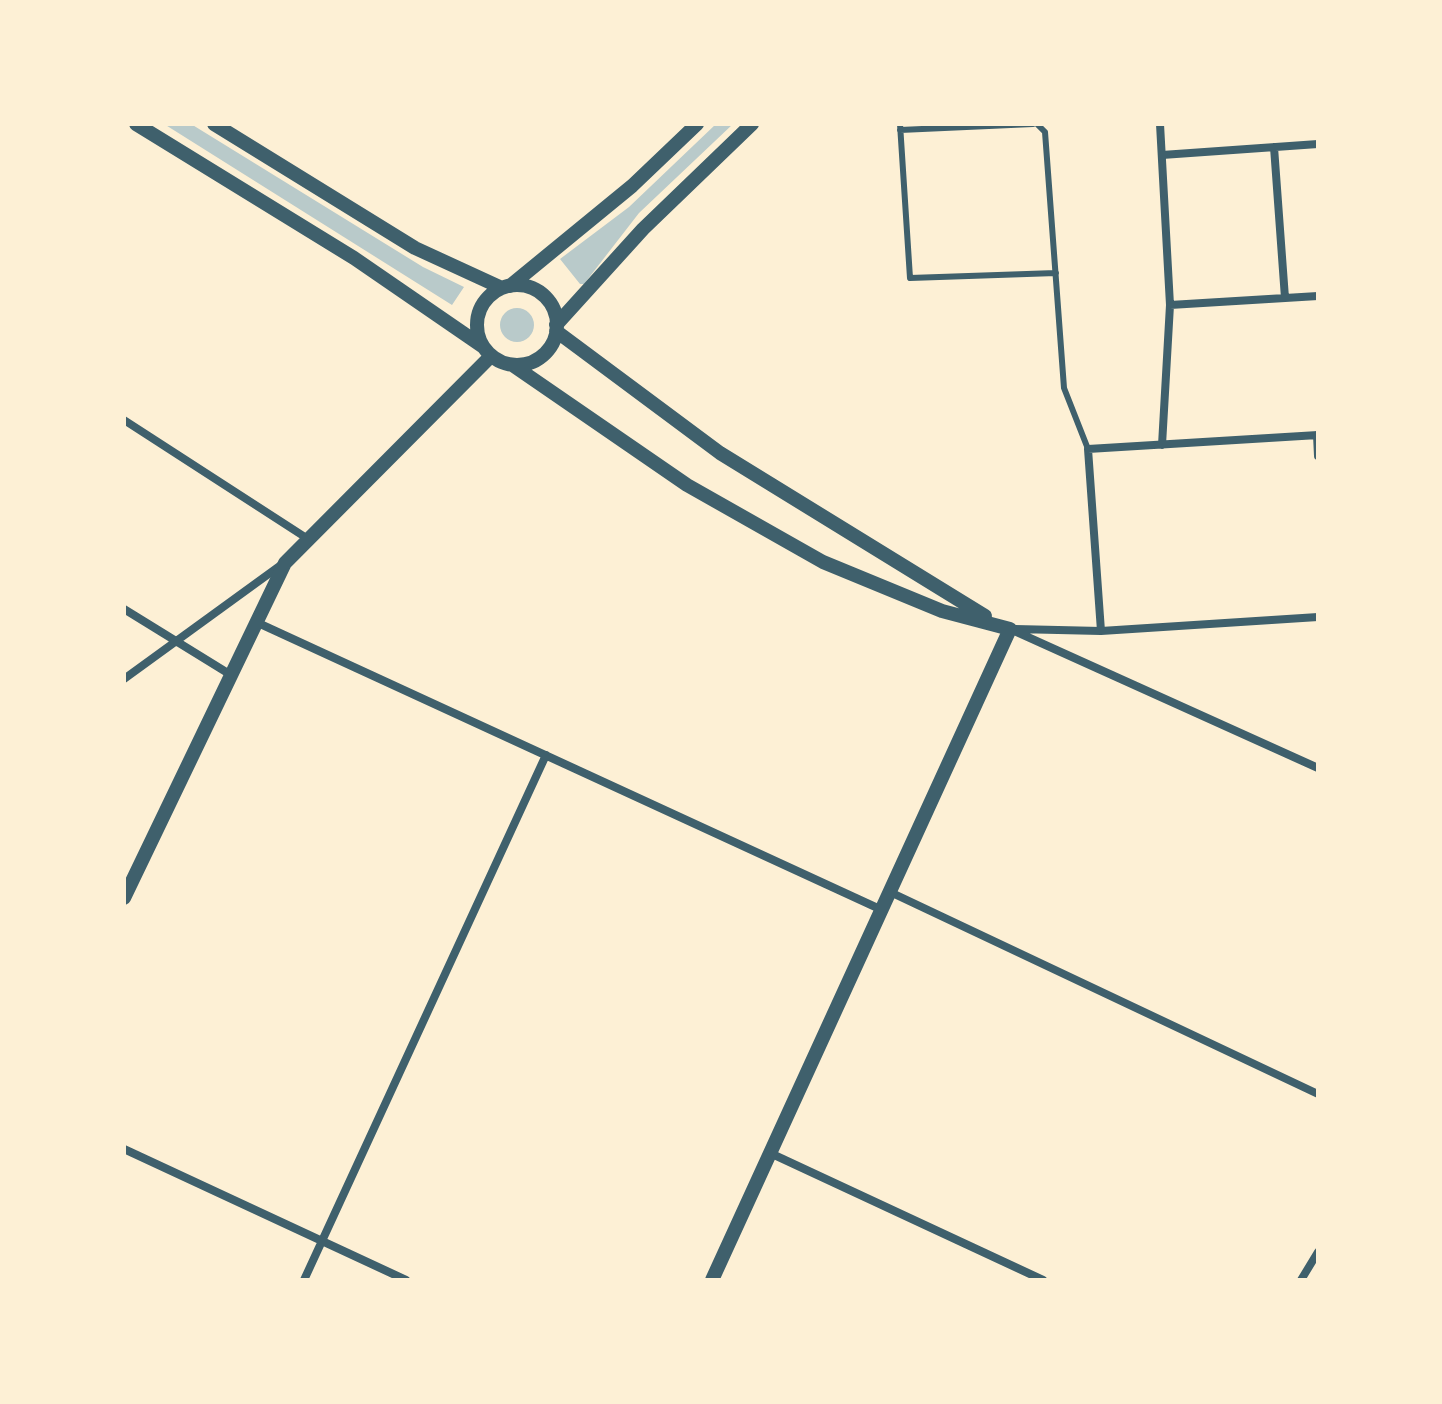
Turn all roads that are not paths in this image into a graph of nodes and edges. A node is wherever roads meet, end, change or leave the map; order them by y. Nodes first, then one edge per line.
1 (136, 124) edge
2 (214, 124) edge
3 (697, 124) edge
4 (752, 124) edge
5 (1160, 124) edge
6 (1037, 125) edge
7 (900, 127) edge
8 (1318, 144) edge
9 (1274, 147) junction
10 (1162, 155) junction
11 (1056, 273) junction
12 (505, 287) junction
13 (1318, 296) edge
14 (1285, 298) junction
15 (1170, 305) junction
16 (556, 328) junction
17 (486, 351) junction
18 (514, 366) junction
19 (124, 420) edge
20 (1317, 435) edge
21 (1162, 445) junction
22 (1088, 449) junction
23 (1318, 456) edge
24 (308, 539) junction
25 (285, 563) junction
26 (124, 609) edge
27 (1318, 617) edge
28 (256, 622) junction
29 (1010, 629) junction
30 (1101, 631) junction
31 (177, 641) junction
32 (231, 675) junction
33 (124, 679) edge
34 (546, 755) junction
35 (1318, 768) edge
36 (890, 892) junction
37 (124, 898) edge
38 (882, 910) junction
39 (1318, 1094) edge
40 (124, 1149) edge
41 (770, 1153) junction
42 (322, 1241) junction
43 (1318, 1252) edge
44 (304, 1280) edge
45 (406, 1280) edge
46 (712, 1280) edge
47 (1043, 1280) edge
48 (1301, 1280) edge

1 - 17 street
2 - 12 street
3 - 12 street
4 - 16 street
5 - 10 street
6 - 7 lane
6 - 11 lane
7 - 11 lane
8 - 9 street
9 - 10 street
9 - 14 street
10 - 15 street
11 - 22 lane
12 - 16 street
12 - 17 street
13 - 14 street
14 - 15 street
15 - 21 street
16 - 18 street
16 - 29 street
17 - 18 street
17 - 24 street
18 - 29 street
19 - 24 street
20 - 21 street
20 - 23 street
21 - 22 street
22 - 30 street
24 - 25 street
25 - 28 street
25 - 31 street
26 - 31 street
27 - 30 street
28 - 32 street
28 - 34 street
29 - 30 street
29 - 35 street
29 - 36 street
31 - 32 street
31 - 33 street
32 - 37 street
34 - 38 street
34 - 42 street
36 - 38 street
36 - 39 street
38 - 41 street
40 - 42 street
41 - 46 street
41 - 47 street
42 - 44 street
42 - 45 street
43 - 48 street

